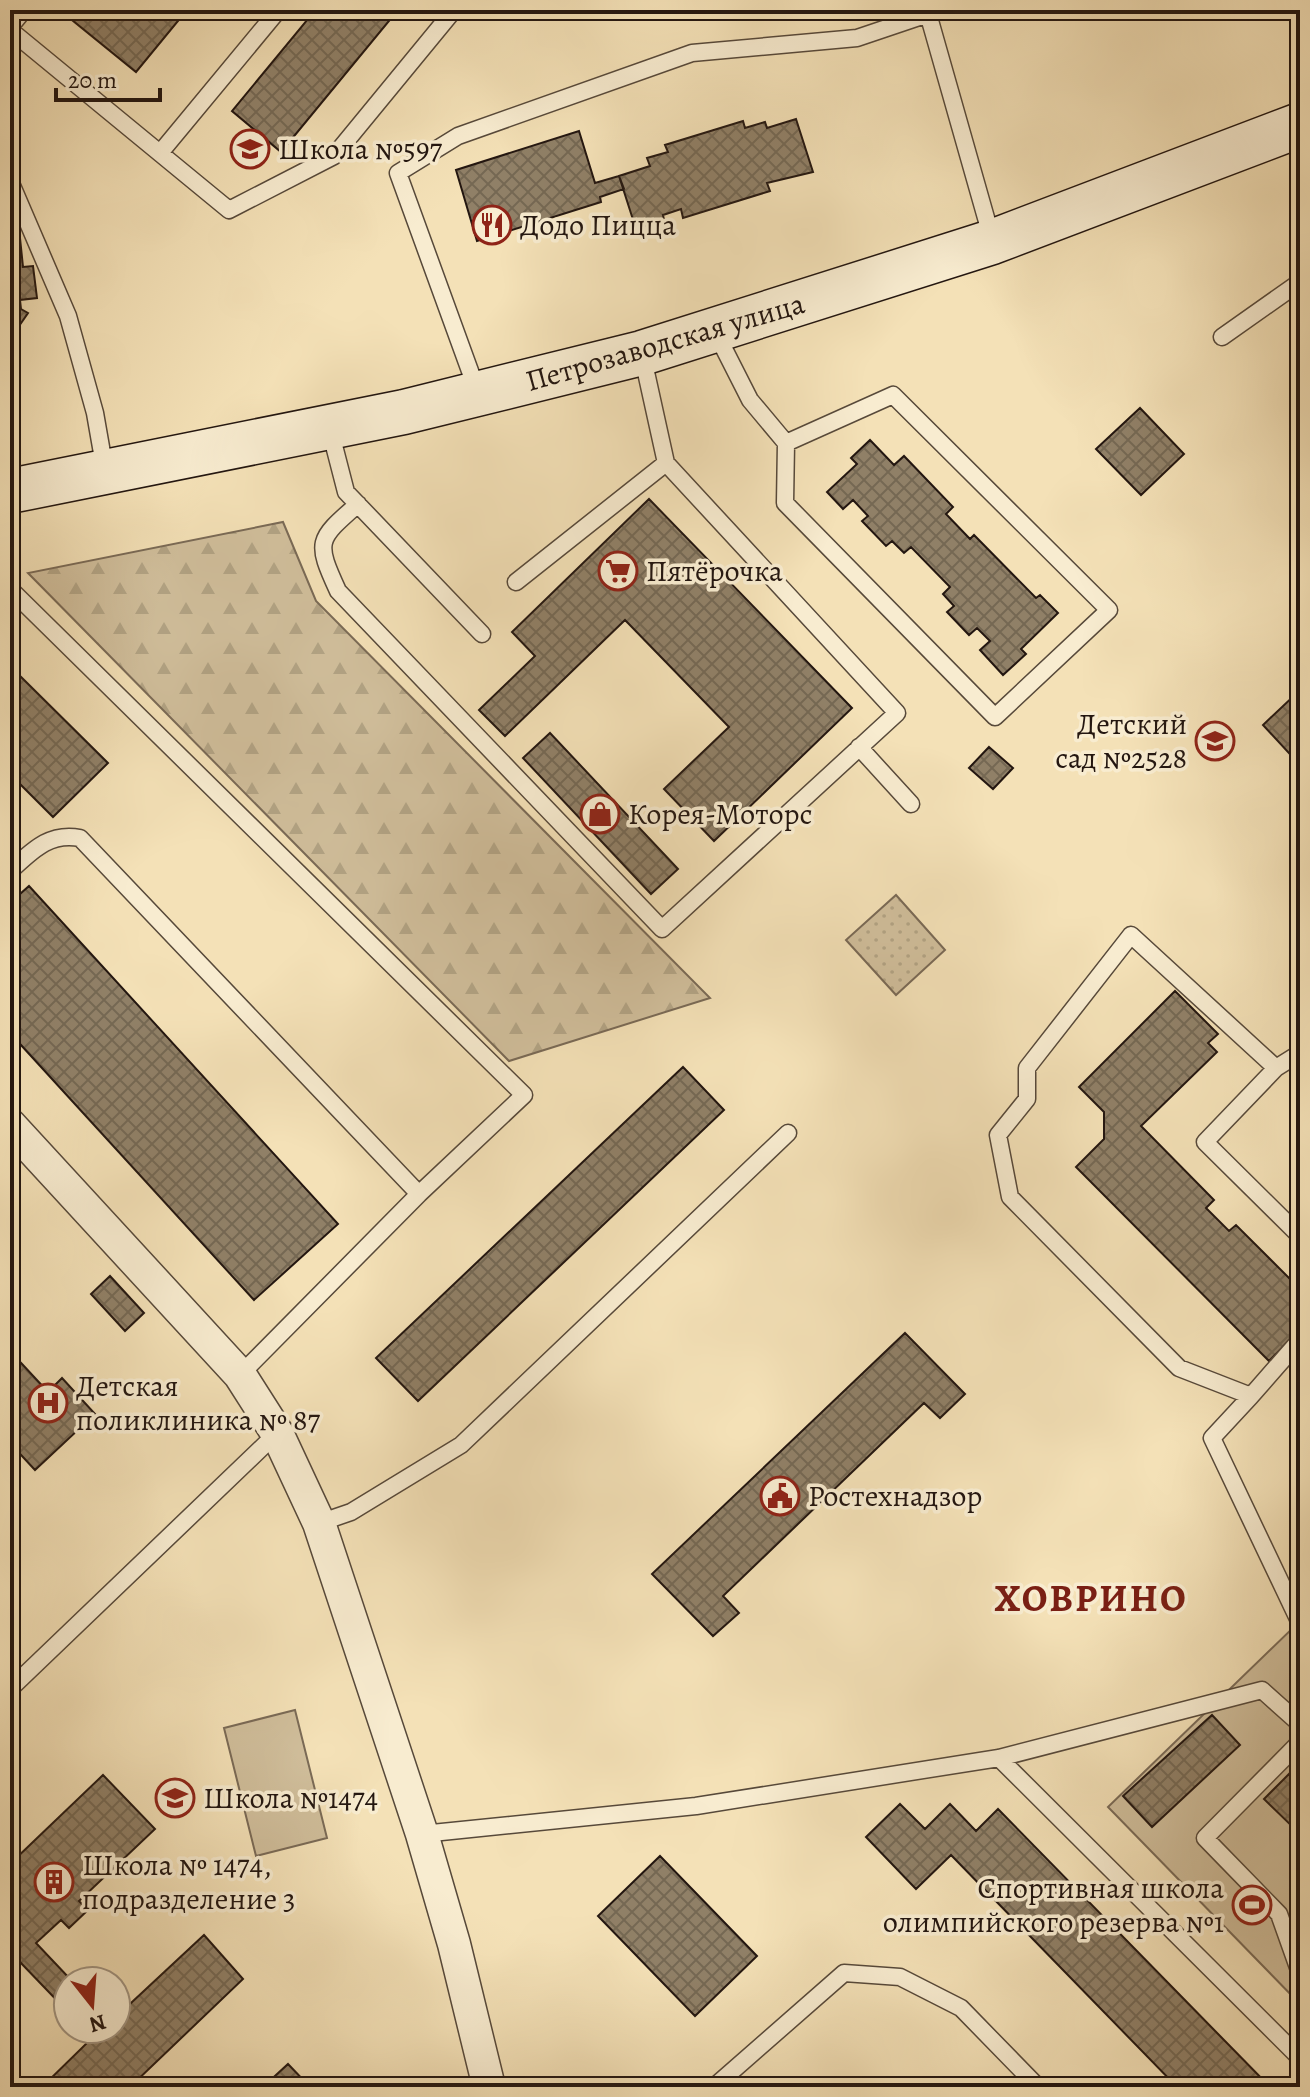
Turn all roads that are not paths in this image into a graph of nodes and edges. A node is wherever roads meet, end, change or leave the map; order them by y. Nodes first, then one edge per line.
1 (24, 10) edge
2 (454, 10) edge
3 (931, 11) edge
4 (276, 13) dead end
5 (10, 28) edge
6 (1300, 125) edge
7 (160, 153) junction
8 (10, 181) edge
9 (17, 214) edge
10 (992, 242) junction
11 (1300, 282) edge
12 (715, 330) junction
13 (1222, 337) dead end
14 (642, 353) junction
15 (478, 394) junction
16 (330, 428) junction
17 (786, 443) junction
18 (666, 463) junction
19 (106, 472) junction
20 (10, 491) edge
21 (358, 504) junction
22 (516, 582) dead end
23 (10, 589) edge
24 (482, 634) dead end
25 (859, 747) junction
26 (911, 804) dead end
27 (10, 871) edge
28 (1300, 1053) edge
29 (1276, 1068) junction
30 (10, 1125) edge
31 (788, 1133) dead end
32 (419, 1194) junction
33 (1300, 1236) edge
34 (1300, 1340) edge
35 (240, 1375) junction
36 (1251, 1396) junction
37 (277, 1433) junction
38 (319, 1523) junction
39 (1300, 1623) edge
40 (10, 1688) edge
41 (1300, 1724) edge
42 (1300, 1742) edge
43 (999, 1758) junction
44 (422, 1834) junction
45 (1300, 1973) edge
46 (1300, 2058) edge
47 (489, 2087) edge
48 (714, 2087) edge
49 (1038, 2087) edge

1 - 5 lane
2 - 7 lane
3 - 10 lane
3 - 15 lane
4 - 7 lane
5 - 7 lane
6 - 10 main road, Петрозаводская улица
8 - 9 lane
9 - 19 lane
10 - 12 main road, Петрозаводская улица
11 - 13 lane
12 - 14 main road, Петрозаводская улица
12 - 17 lane
14 - 15 main road, Петрозаводская улица
14 - 18 lane
15 - 16 main road, Петрозаводская улица
16 - 19 main road, Петрозаводская улица
16 - 21 lane
17 - 17 lane
18 - 22 lane
18 - 25 lane
19 - 20 main road, Петрозаводская улица
21 - 24 lane
21 - 25 lane
23 - 32 lane
25 - 26 lane
27 - 32 lane
28 - 29 lane
29 - 33 lane
29 - 36 lane
30 - 35 street
31 - 38 lane
32 - 35 lane
34 - 36 lane
35 - 37 street
36 - 39 lane
37 - 38 street
37 - 40 lane
38 - 44 street
41 - 43 lane
42 - 45 lane
43 - 44 lane
43 - 46 lane
44 - 47 street
48 - 49 lane

